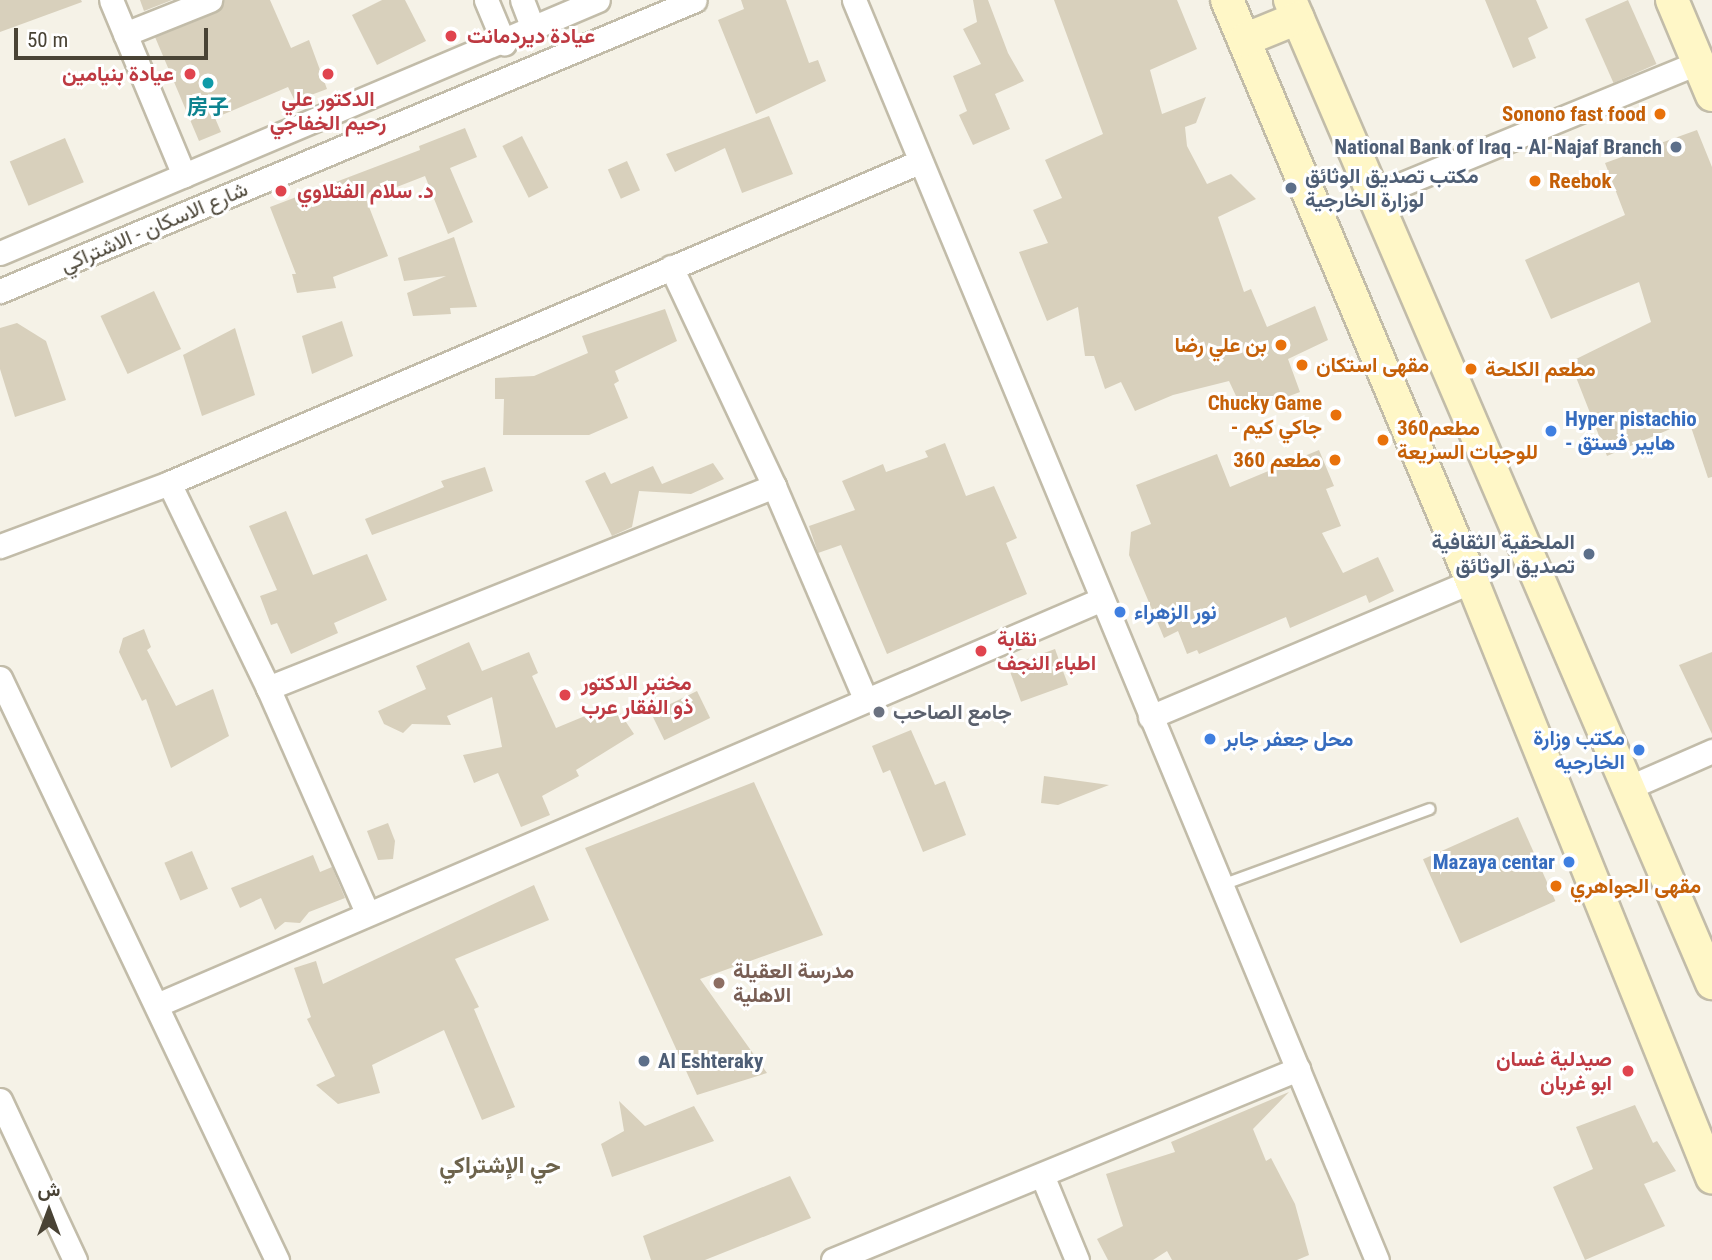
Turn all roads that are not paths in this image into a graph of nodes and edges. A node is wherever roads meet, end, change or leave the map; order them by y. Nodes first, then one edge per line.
1 (111, 0) edge
2 (210, 0) edge
3 (486, 0) edge
4 (522, 0) edge
5 (598, 0) edge
6 (695, 0) edge
7 (854, 0) edge
8 (1227, 0) edge
9 (1672, 0) edge
10 (573, 5) edge
11 (668, 5) edge
12 (1294, 9) edge
13 (533, 29) junction
14 (125, 34) junction
15 (1244, 40) junction
16 (504, 43) junction
17 (1698, 62) junction
18 (1712, 95) edge
19 (919, 162) junction
20 (184, 175) junction
21 (1373, 196) junction
22 (0, 253) edge
23 (671, 267) junction
24 (0, 291) edge
25 (169, 483) junction
26 (774, 486) junction
27 (0, 546) edge
28 (1472, 581) junction
29 (1100, 600) junction
30 (0, 678) edge
31 (268, 688) junction
32 (865, 698) junction
33 (1150, 718) junction
34 (1712, 751) edge
35 (1630, 787) junction
36 (1430, 809) dead end
37 (1222, 886) junction
38 (367, 912) junction
39 (1712, 983) edge
40 (159, 1004) junction
41 (1298, 1069) junction
42 (0, 1100) edge
43 (1042, 1175) junction
44 (1712, 1178) edge
45 (75, 1260) edge
46 (277, 1260) edge
47 (833, 1260) edge
48 (1077, 1260) edge
49 (1377, 1260) edge

1 - 14 street
2 - 14 street
3 - 16 street
4 - 13 street
5 - 10 street, شارع الاسكان - الاشتراكي
6 - 11 street, شارع الاسكان - الاشتراكي
7 - 19 street
8 - 15 main road
9 - 17 main road
10 - 13 street, شارع الاسكان - الاشتراكي
11 - 24 street, شارع الاسكان - الاشتراكي
12 - 15 main road
12 - 21 main road
13 - 16 street, شارع الاسكان - الاشتراكي
14 - 20 street
15 - 28 main road
16 - 20 street, شارع الاسكان - الاشتراكي
17 - 18 main road
17 - 21 street
19 - 23 street
19 - 29 street
20 - 22 street, شارع الاسكان - الاشتراكي
21 - 35 main road
23 - 25 street
23 - 26 street
25 - 27 street
25 - 31 street
26 - 31 street
26 - 32 street
28 - 33 street
28 - 44 main road
29 - 32 street
29 - 33 street
30 - 40 street
31 - 38 street
32 - 38 street
33 - 37 street
34 - 35 street
35 - 39 main road
36 - 37 lane
37 - 41 street
38 - 40 street
40 - 46 street
41 - 43 street
41 - 49 street
42 - 45 street
43 - 47 street
43 - 48 street

